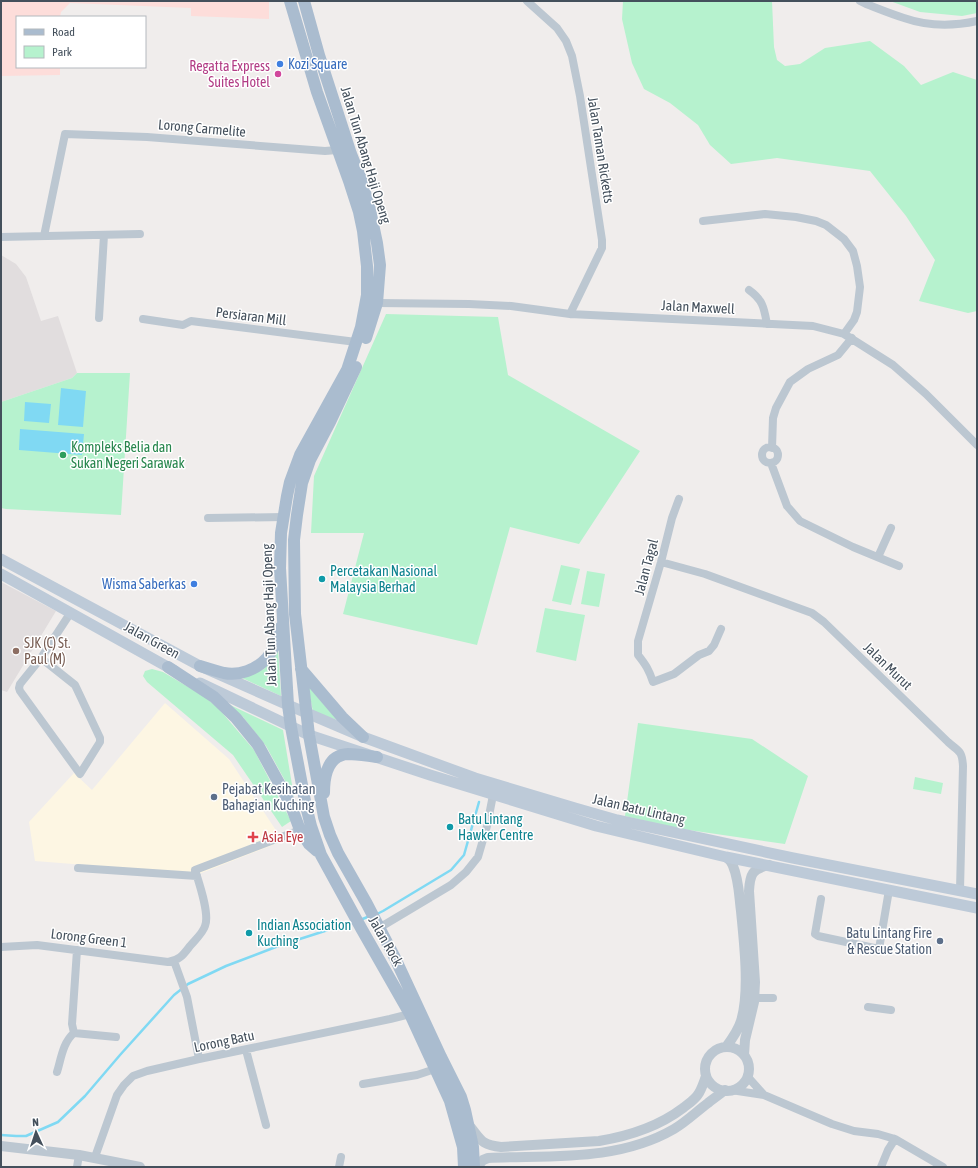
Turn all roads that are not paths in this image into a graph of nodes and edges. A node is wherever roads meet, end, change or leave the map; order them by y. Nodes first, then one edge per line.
1 (290, 1) edge
2 (304, 1) edge
3 (528, 1) edge
4 (860, 1) edge
5 (977, 21) edge
6 (337, 150) junction
7 (703, 221) dead end
8 (140, 234) dead end
9 (44, 236) junction
10 (104, 236) junction
11 (1, 237) edge
12 (749, 290) dead end
13 (377, 303) junction
14 (570, 314) junction
15 (99, 318) dead end
16 (143, 319) dead end
17 (767, 324) junction
18 (844, 334) junction
19 (852, 338) junction
20 (356, 342) junction
21 (977, 445) edge
22 (679, 499) dead end
23 (284, 517) junction
24 (208, 518) dead end
25 (891, 528) dead end
26 (878, 557) junction
27 (1, 559) edge
28 (661, 562) junction
29 (899, 566) dead end
30 (1, 574) edge
31 (71, 612) junction
32 (283, 619) junction
33 (721, 629) dead end
34 (41, 658) junction
35 (200, 666) junction
36 (168, 667) junction
37 (301, 669) junction
38 (288, 705) junction
39 (306, 713) junction
40 (290, 727) junction
41 (309, 735) junction
42 (364, 737) junction
43 (377, 757) junction
44 (493, 795) junction
45 (324, 817) junction
46 (300, 830) junction
47 (321, 855) junction
48 (726, 856) junction
49 (769, 865) junction
50 (78, 868) dead end
51 (197, 876) junction
52 (889, 890) junction
53 (960, 890) junction
54 (977, 894) edge
55 (822, 899) dead end
56 (977, 908) edge
57 (377, 925) junction
58 (1, 947) edge
59 (76, 950) junction
60 (174, 961) junction
61 (755, 998) junction
62 (773, 998) dead end
63 (868, 1007) dead end
64 (891, 1010) dead end
65 (410, 1014) junction
66 (74, 1034) junction
67 (116, 1037) dead end
68 (726, 1047) junction
69 (246, 1050) junction
70 (744, 1055) junction
71 (199, 1059) junction
72 (435, 1069) junction
73 (57, 1072) dead end
74 (706, 1076) junction
75 (748, 1076) junction
76 (363, 1084) dead end
77 (728, 1090) junction
78 (764, 1095) junction
79 (468, 1124) junction
80 (266, 1125) dead end
81 (895, 1139) junction
82 (1, 1146) edge
83 (78, 1155) junction
84 (95, 1157) junction
85 (340, 1157) dead end
86 (77, 1167) edge
87 (140, 1167) edge
88 (339, 1167) edge
89 (464, 1167) edge
90 (476, 1167) edge
91 (881, 1167) edge
92 (943, 1167) edge

1 - 6 main road, Jalan Tun Abang Haji Openg
2 - 13 main road, Jalan Tun Abang Haji Openg
3 - 14 street, Jalan Taman Ricketts
4 - 5 street
6 - 9 street, Lorong Carmelite
6 - 20 main road, Jalan Tun Abang Haji Openg
7 - 18 street
8 - 10 street
9 - 10 street
9 - 11 street
10 - 15 street
12 - 17 street
13 - 14 street, Jalan Maxwell
13 - 37 main road, Jalan Tun Abang Haji Openg
14 - 17 street, Jalan Maxwell
16 - 20 street, Persiaran Mill
17 - 18 street, Jalan Maxwell
18 - 19 street, Jalan Maxwell
19 - 21 street, Jalan Maxwell
19 - 26 street
20 - 23 main road, Jalan Tun Abang Haji Openg
22 - 28 street, Jalan Tagal
23 - 24 street
23 - 32 main road, Jalan Tun Abang Haji Openg
25 - 26 street
26 - 29 street
27 - 35 main road, Jalan Green
28 - 33 street, Jalan Tagal
28 - 53 street, Jalan Murut
30 - 31 main road, Jalan Green
31 - 34 street
31 - 36 main road, Jalan Green
32 - 35 main road
32 - 38 main road, Jalan Tun Abang Haji Openg
34 - 34 street
35 - 38 main road, Jalan Green
36 - 40 main road, Jalan Green
36 - 46 main road
37 - 39 main road, Jalan Tun Abang Haji Openg
37 - 42 main road
38 - 39 main road, Jalan Green
38 - 40 main road, Jalan Tun Abang Haji Openg
39 - 41 main road, Jalan Tun Abang Haji Openg
39 - 42 main road, Jalan Batu Lintang
40 - 41 main road, Jalan Green
40 - 47 main road, Jalan Rock
41 - 43 main road, Jalan Batu Lintang
41 - 45 main road, Jalan Rock
42 - 53 main road, Jalan Batu Lintang
43 - 44 main road, Jalan Batu Lintang
43 - 45 main road
44 - 48 main road, Jalan Batu Lintang
44 - 57 street
45 - 57 main road, Jalan Rock
46 - 47 main road
46 - 51 street
47 - 65 main road, Jalan Rock
48 - 49 main road, Jalan Batu Lintang
48 - 68 street
49 - 52 main road, Jalan Batu Lintang
49 - 61 street
50 - 51 street
51 - 60 street
52 - 55 street
52 - 56 main road, Jalan Batu Lintang
53 - 54 main road, Jalan Batu Lintang
57 - 79 main road, Jalan Rock
58 - 59 street, Lorong Green 1
59 - 60 street, Lorong Green 1
59 - 66 street
60 - 71 street
61 - 62 street
61 - 70 street
63 - 64 street
65 - 69 street, Lorong Batu
65 - 72 main road, Jalan Rock
66 - 67 street
66 - 73 street
68 - 70 street
68 - 74 street
69 - 71 street, Lorong Batu
69 - 80 street
70 - 75 street
71 - 84 street, Lorong Batu
72 - 76 street
72 - 89 main road, Jalan Rock
74 - 77 street
74 - 79 street
75 - 77 street
75 - 78 street
77 - 78 street
77 - 90 street
78 - 81 street
79 - 90 main road, Jalan Rock
81 - 91 street
81 - 92 street
82 - 83 street
83 - 84 street
83 - 86 street
84 - 87 street
85 - 88 street

